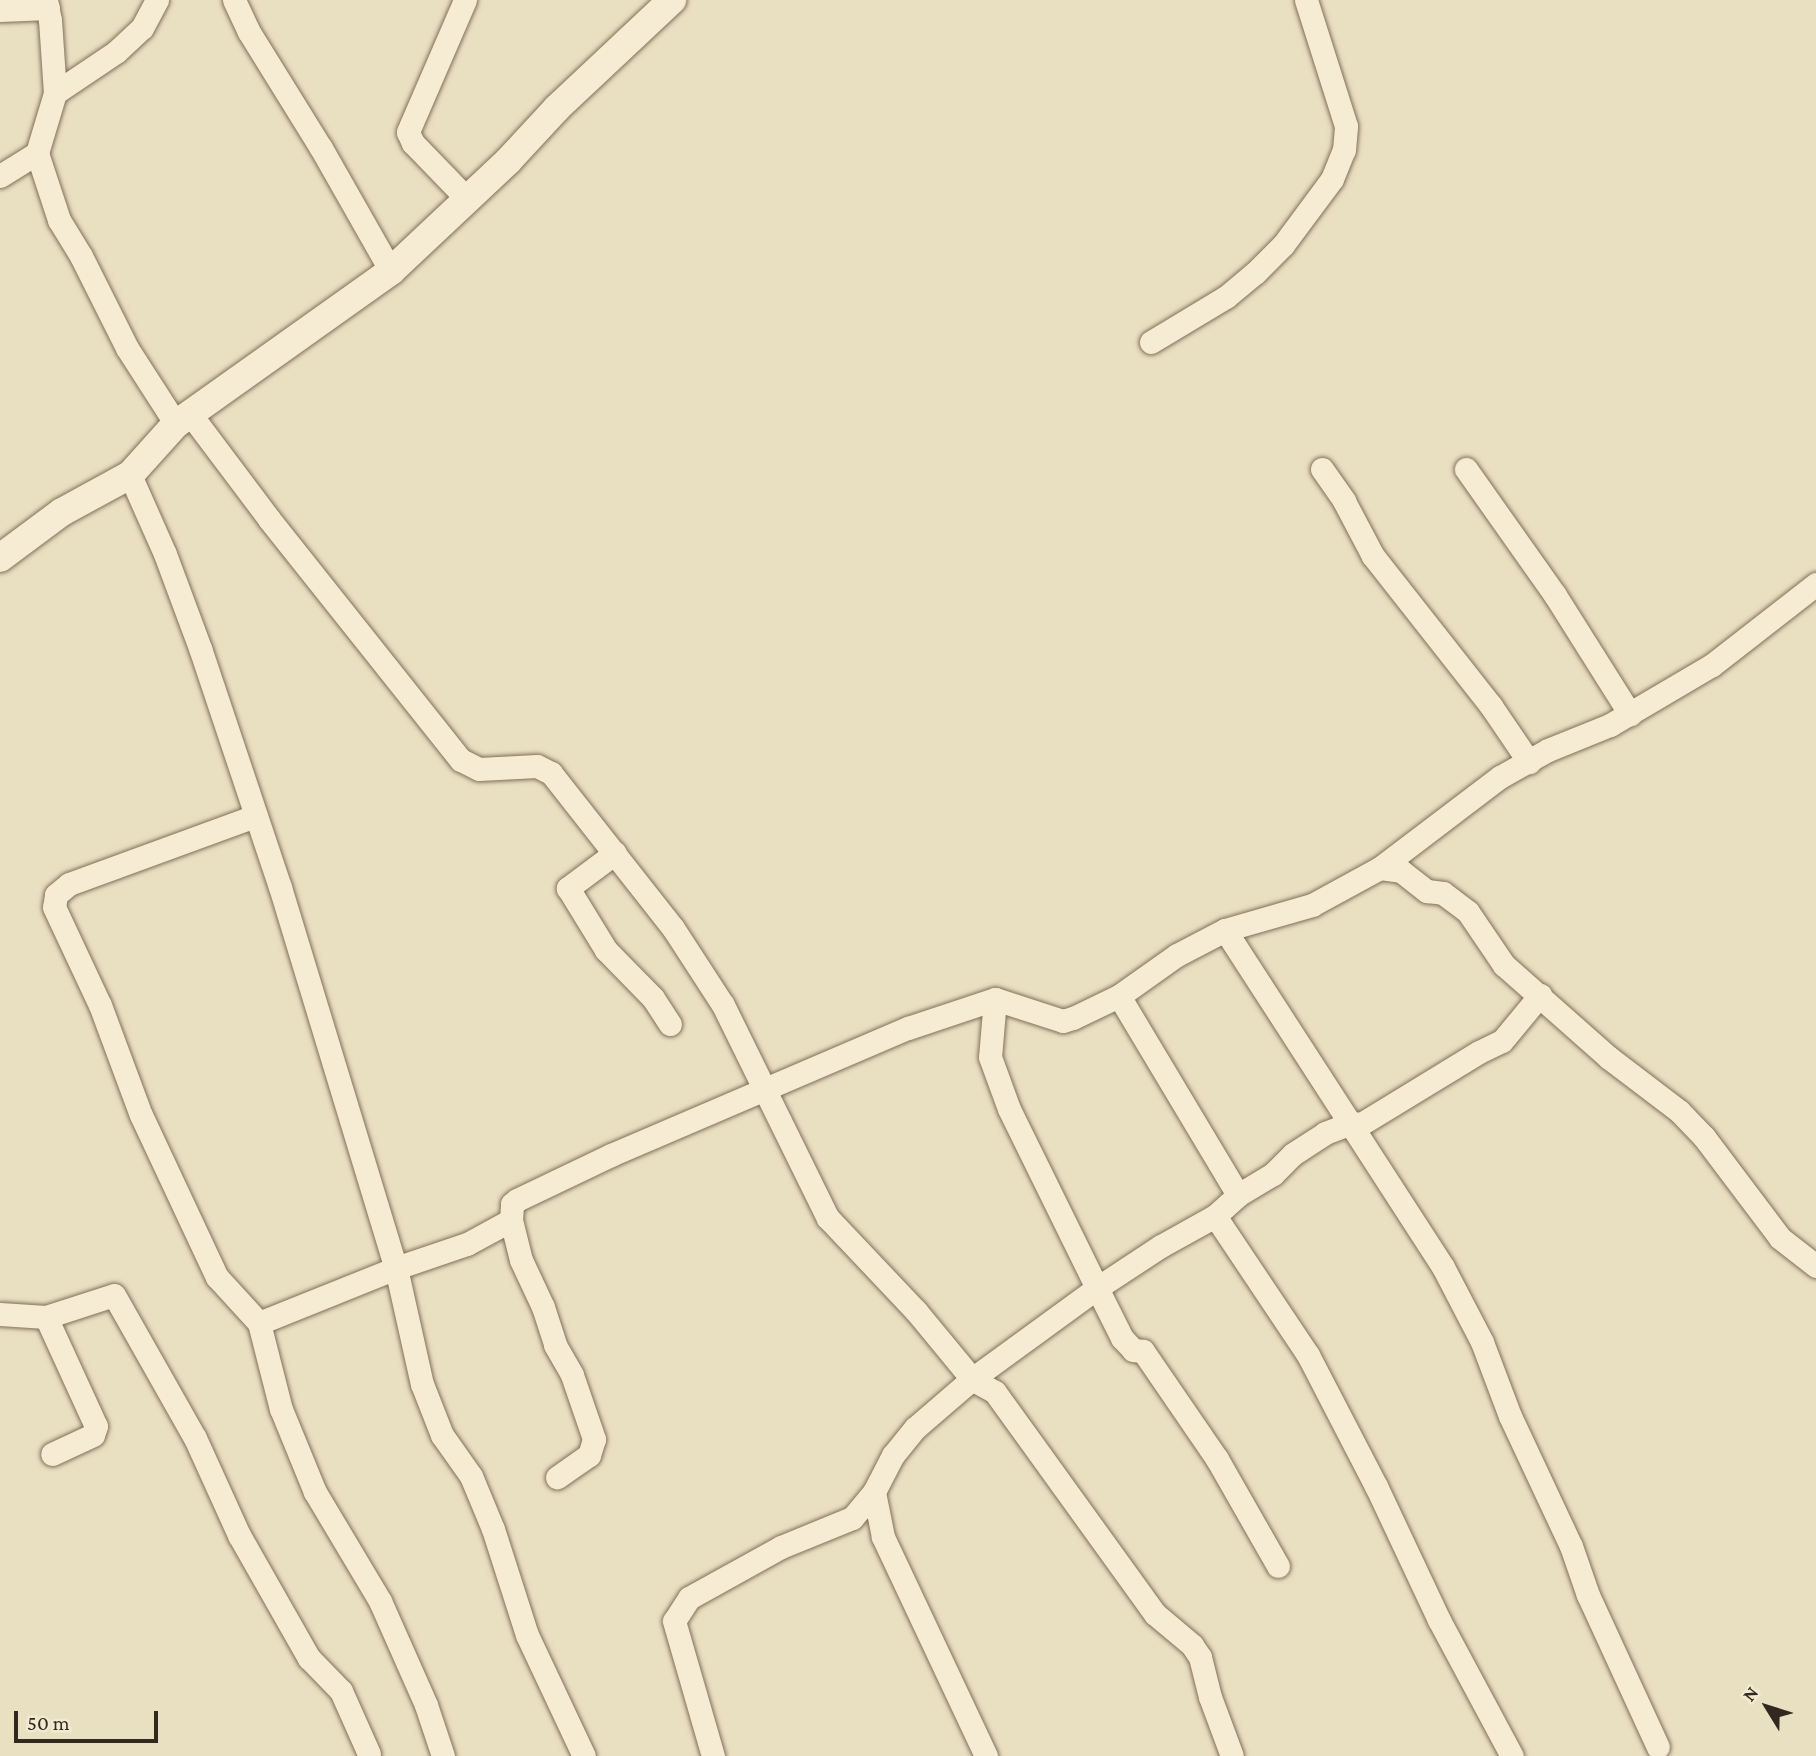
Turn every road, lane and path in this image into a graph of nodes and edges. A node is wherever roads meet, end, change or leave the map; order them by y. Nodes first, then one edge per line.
1 (157, 0) edge
2 (234, 0) edge
3 (465, 0) edge
4 (672, 0) edge
5 (1306, 0) edge
6 (47, 4) edge
7 (0, 10) edge
8 (55, 93) junction
9 (37, 153) junction
10 (0, 176) edge
11 (468, 200) junction
12 (391, 271) junction
13 (1151, 342) dead end
14 (184, 420) junction
15 (1466, 469) dead end
16 (1322, 470) dead end
17 (130, 475) junction
18 (0, 558) edge
19 (1816, 584) edge
20 (1630, 713) junction
21 (1529, 762) junction
22 (255, 816) junction
23 (615, 853) junction
24 (1380, 868) junction
25 (1225, 930) junction
26 (1119, 996) junction
27 (1540, 996) junction
28 (995, 999) junction
29 (670, 1024) dead end
30 (765, 1088) junction
31 (1351, 1123) junction
32 (1238, 1195) junction
33 (1215, 1216) junction
34 (510, 1220) junction
35 (1816, 1266) edge
36 (396, 1268) junction
37 (1097, 1288) junction
38 (0, 1314) edge
39 (46, 1317) junction
40 (259, 1323) junction
41 (972, 1379) junction
42 (52, 1454) dead end
43 (557, 1477) dead end
44 (874, 1492) junction
45 (1278, 1566) dead end
46 (1658, 1748) dead end
47 (369, 1754) dead end
48 (443, 1756) edge
49 (584, 1756) edge
50 (713, 1756) edge
51 (986, 1756) edge
52 (1232, 1756) edge
53 (1512, 1756) edge

1 - 8 street
2 - 12 street
3 - 11 street
4 - 11 street
5 - 13 street
6 - 7 street
6 - 8 street
8 - 9 street
9 - 10 street
9 - 14 street
11 - 12 street
12 - 14 street
14 - 17 street
14 - 23 street
15 - 20 street
16 - 21 street
17 - 18 street
17 - 22 street
19 - 20 street
20 - 21 street
21 - 24 street
22 - 36 street
22 - 40 street
23 - 29 street
23 - 30 street
24 - 25 street
24 - 27 street
25 - 26 street
25 - 31 street
26 - 28 street
26 - 32 street
27 - 31 street
27 - 35 street
28 - 30 street
28 - 37 street
30 - 34 street
30 - 41 street
31 - 32 street
31 - 46 street
32 - 33 street
33 - 37 street
33 - 53 street
34 - 36 street
34 - 43 street
36 - 40 street
36 - 49 street
37 - 41 street
37 - 45 street
38 - 39 street
39 - 42 street
39 - 47 street
40 - 48 street
41 - 44 street
41 - 52 street
44 - 50 street
44 - 51 street

